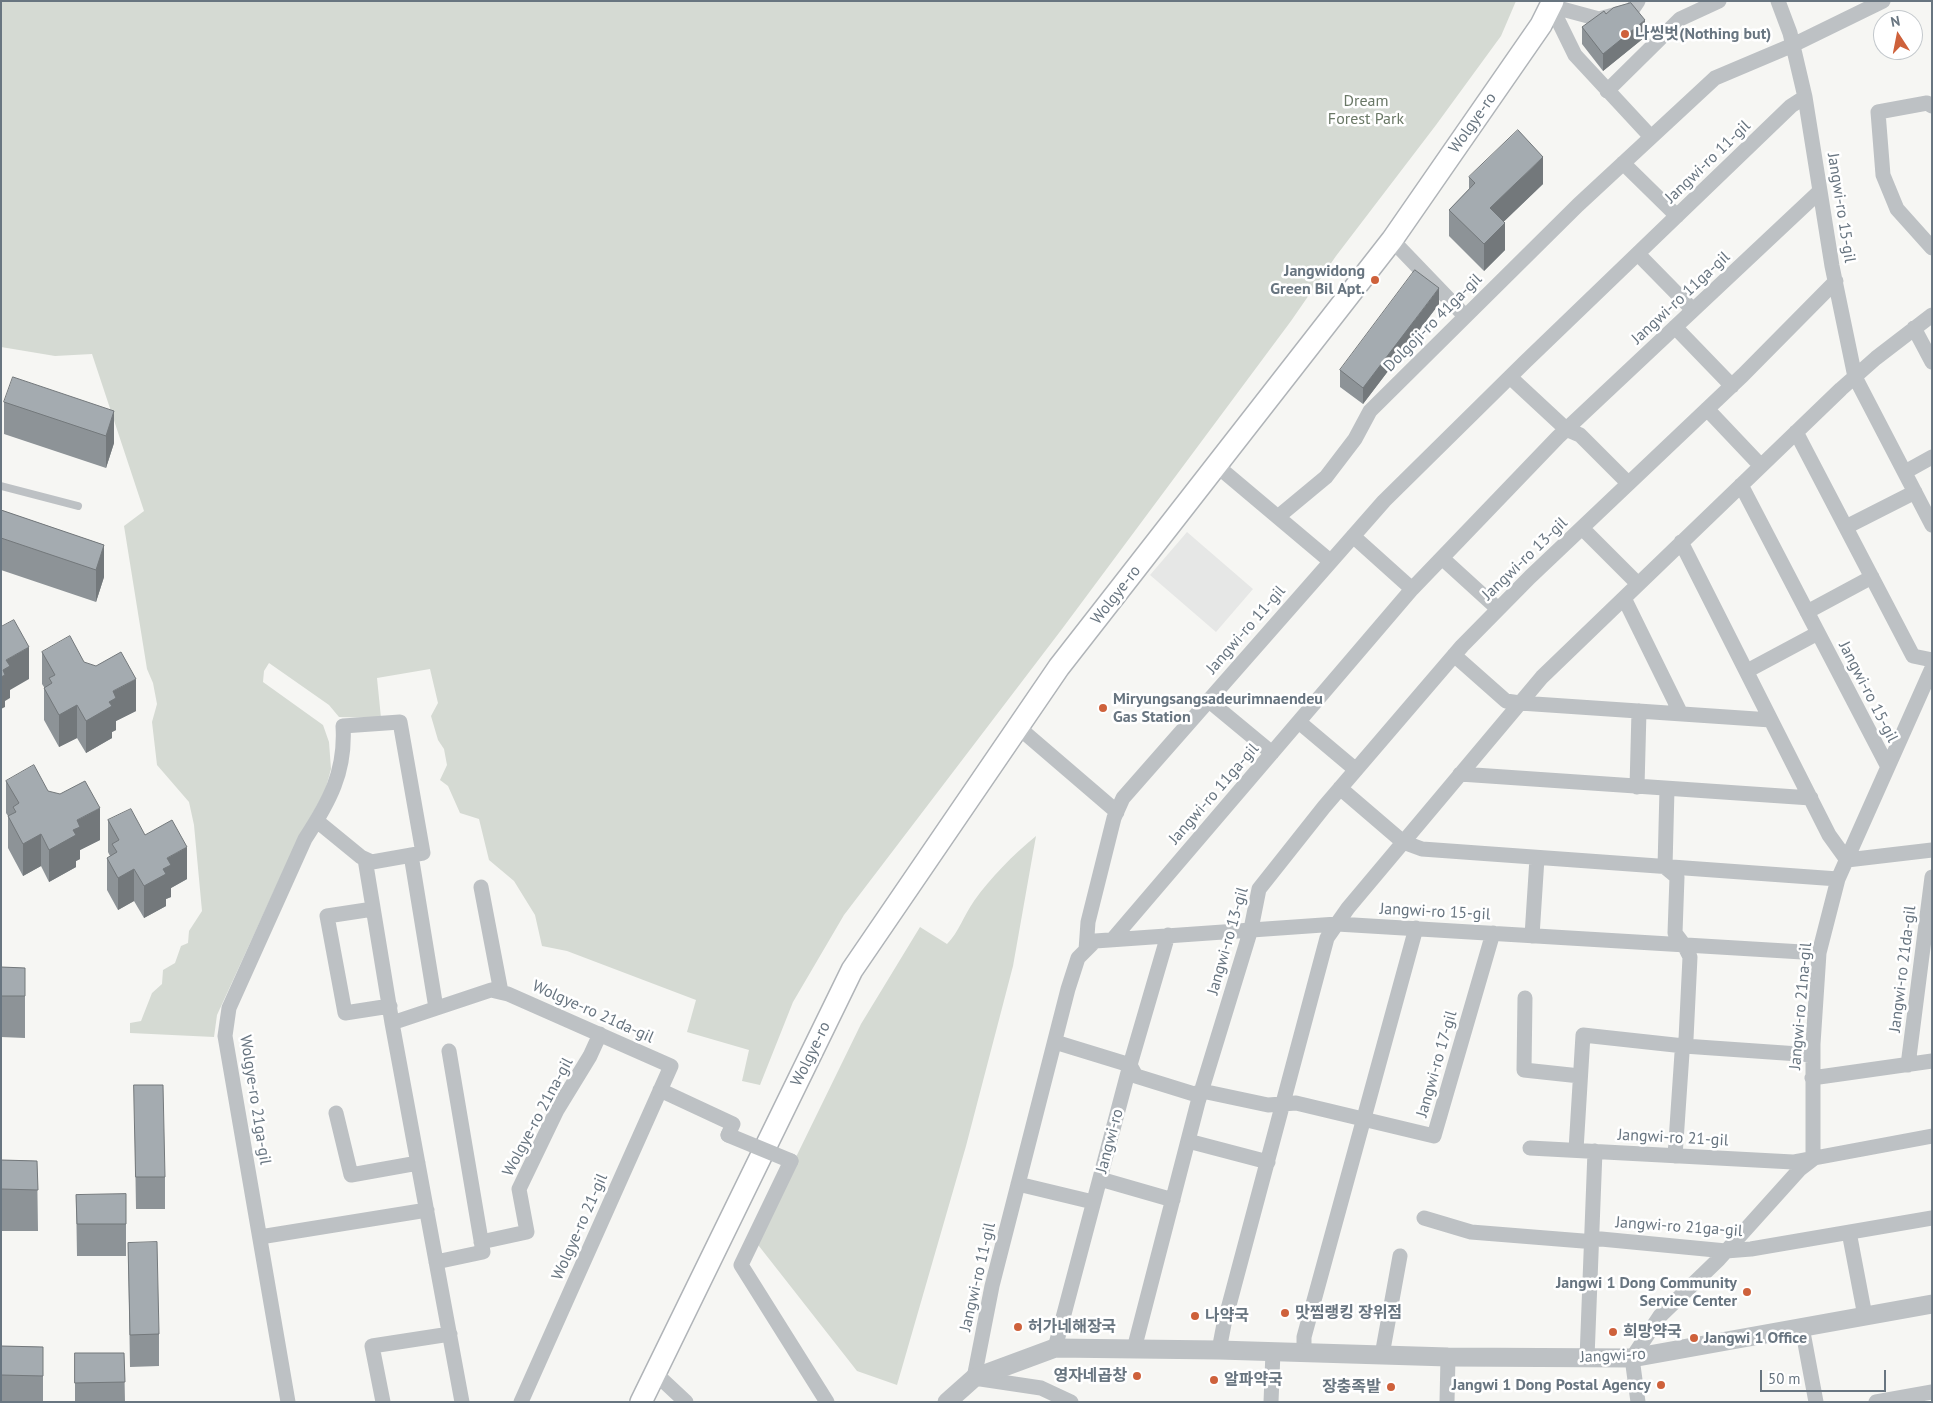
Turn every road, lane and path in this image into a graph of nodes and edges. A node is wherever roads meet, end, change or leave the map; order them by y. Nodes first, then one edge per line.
1 (1638, 1) edge
2 (1719, 1) edge
3 (1778, 1) edge
4 (1883, 1) edge
5 (1552, 3) edge
6 (1792, 44) junction
7 (1607, 91) junction
8 (1805, 97) junction
9 (1930, 104) edge
10 (1651, 137) junction
11 (1623, 163) junction
12 (1820, 191) junction
13 (1677, 216) junction
14 (1392, 240) junction
15 (1932, 248) edge
16 (1638, 254) junction
17 (1836, 281) junction
18 (1693, 310) junction
19 (1932, 315) edge
20 (1465, 316) junction
21 (1675, 327) junction
22 (1914, 328) junction
23 (1932, 362) edge
24 (1510, 376) junction
25 (1855, 377) junction
26 (1732, 386) junction
27 (1707, 409) junction
28 (1566, 429) junction
29 (1796, 432) junction
30 (1932, 457) edge
31 (1216, 465) junction
32 (1761, 466) junction
33 (1904, 472) junction
34 (1628, 483) junction
35 (1741, 485) junction
36 (1, 486) edge
37 (1915, 492) junction
38 (78, 506) dead end
39 (1279, 516) junction
40 (1932, 524) edge
41 (1846, 526) junction
42 (1582, 528) junction
43 (1353, 536) junction
44 (1681, 542) junction
45 (1442, 558) junction
46 (1330, 561) junction
47 (1872, 577) junction
48 (1638, 584) junction
49 (1412, 589) junction
50 (1624, 598) junction
51 (1498, 609) junction
52 (1807, 612) junction
53 (1818, 633) junction
54 (1454, 655) junction
55 (1932, 660) edge
56 (1932, 668) edge
57 (1747, 672) junction
58 (1208, 700) junction
59 (1520, 703) junction
60 (1639, 711) junction
61 (1681, 714) junction
62 (1771, 720) junction
63 (1299, 722) junction
64 (1018, 727) junction
65 (1272, 753) junction
66 (1888, 768) junction
67 (1356, 770) junction
68 (1460, 774) junction
69 (1637, 786) junction
70 (1340, 788) junction
71 (1667, 789) junction
72 (1811, 798) junction
73 (1117, 812) junction
74 (317, 821) junction
75 (1403, 842) junction
76 (1932, 850) edge
77 (411, 856) junction
78 (1537, 858) junction
79 (365, 859) junction
80 (1847, 860) junction
81 (1665, 867) junction
82 (1932, 877) edge
83 (1838, 879) junction
84 (481, 888) dead end
85 (373, 909) junction
86 (1337, 924) junction
87 (1416, 928) junction
88 (1252, 929) junction
89 (1493, 933) junction
90 (1168, 935) junction
91 (1532, 936) junction
92 (1112, 940) junction
93 (1684, 945) junction
94 (1086, 950) junction
95 (1819, 953) junction
96 (501, 992) junction
97 (1525, 998) dead end
98 (390, 1006) junction
99 (436, 1008) junction
100 (392, 1023) junction
101 (600, 1034) junction
102 (1054, 1042) junction
103 (1684, 1046) junction
104 (449, 1051) dead end
105 (1813, 1055) junction
106 (1932, 1061) edge
107 (1130, 1065) junction
108 (1908, 1065) junction
109 (671, 1066) joint
110 (1580, 1076) junction
111 (1812, 1078) junction
112 (660, 1090) junction
113 (1202, 1092) junction
114 (1283, 1103) junction
115 (336, 1114) dead end
116 (1363, 1119) junction
117 (1932, 1136) edge
118 (1188, 1141) junction
119 (1530, 1148) dead end
120 (1576, 1150) junction
121 (1595, 1151) junction
122 (1675, 1156) junction
123 (1813, 1159) junction
124 (1268, 1162) junction
125 (418, 1163) junction
126 (1100, 1179) junction
127 (1018, 1184) junction
128 (1173, 1200) junction
129 (1093, 1202) junction
130 (427, 1210) junction
131 (1424, 1218) dead end
132 (1932, 1218) edge
133 (1849, 1232) junction
134 (260, 1237) junction
135 (1591, 1240) junction
136 (481, 1242) junction
137 (1726, 1251) junction
138 (1400, 1256) dead end
139 (436, 1262) junction
140 (1932, 1304) edge
141 (1865, 1316) junction
142 (1802, 1327) junction
143 (450, 1334) junction
144 (1055, 1348) junction
145 (1134, 1349) junction
146 (1219, 1350) junction
147 (1273, 1352) junction
148 (1304, 1353) junction
149 (1382, 1355) junction
150 (1448, 1357) junction
151 (1587, 1358) junction
152 (1632, 1358) junction
153 (655, 1373) junction
154 (974, 1378) junction
155 (1932, 1392) edge
156 (288, 1402) edge
157 (383, 1402) edge
158 (462, 1402) edge
159 (521, 1402) edge
160 (641, 1402) edge
161 (686, 1402) edge
162 (827, 1402) edge
163 (947, 1402) edge
164 (1071, 1402) edge
165 (1271, 1402) edge
166 (1447, 1402) edge
167 (1638, 1402) edge
168 (1816, 1402) edge
169 (1876, 1402) edge

1 - 5 street
2 - 7 street
3 - 6 street
4 - 6 street, Dolgoji-ro 41ga-gil
5 - 7 street
5 - 14 main road, Wolgye-ro
6 - 8 street, Jangwi-ro 15-gil
6 - 10 street, Dolgoji-ro 41ga-gil
7 - 10 street
8 - 12 street, Jangwi-ro 15-gil
8 - 13 street, Jangwi-ro 11-gil
9 - 15 street
10 - 11 street, Dolgoji-ro 41ga-gil
11 - 13 street
11 - 20 street, Dolgoji-ro 41ga-gil
12 - 17 street, Jangwi-ro 15-gil
12 - 18 street, Jangwi-ro 11ga-gil
13 - 16 street, Jangwi-ro 11-gil
14 - 20 street
14 - 31 main road, Wolgye-ro
16 - 18 street
16 - 24 street, Jangwi-ro 11-gil
17 - 25 street, Jangwi-ro 15-gil
17 - 26 street, Jangwi-ro 13-gil
18 - 21 street, Jangwi-ro 11ga-gil
19 - 22 street, Jangwi-ro 15-gil
20 - 39 street, Dolgoji-ro 41ga-gil
21 - 26 street
21 - 28 street, Jangwi-ro 11ga-gil
22 - 23 street
22 - 25 street, Jangwi-ro 15-gil
24 - 28 street
24 - 43 street, Jangwi-ro 11-gil
25 - 29 street, Jangwi-ro 15-gil
25 - 33 street, Jangwi-ro 15-gil
26 - 27 street, Jangwi-ro 13-gil
27 - 32 street
27 - 34 street, Jangwi-ro 13-gil
28 - 34 street
28 - 45 street, Jangwi-ro 11ga-gil
29 - 32 street, Jangwi-ro 15-gil
29 - 41 street
30 - 33 street
31 - 39 street
31 - 64 main road, Wolgye-ro
32 - 35 street, Jangwi-ro 15-gil
33 - 37 street, Jangwi-ro 15-gil
34 - 42 street, Jangwi-ro 13-gil
35 - 44 street, Jangwi-ro 15-gil
35 - 52 street, Jangwi-ro 15-gil
36 - 38 lane
37 - 40 street, Jangwi-ro 15-gil
37 - 41 street
39 - 46 street
41 - 47 street
42 - 48 street
42 - 51 street, Jangwi-ro 13-gil
43 - 46 street, Jangwi-ro 11-gil
43 - 49 street
44 - 48 street, Jangwi-ro 15-gil
44 - 57 street
45 - 49 street, Jangwi-ro 11ga-gil
45 - 51 street
46 - 58 street, Jangwi-ro 11-gil
47 - 52 street
47 - 55 street
48 - 50 street, Jangwi-ro 15-gil
49 - 63 street, Jangwi-ro 11ga-gil
50 - 59 street, Jangwi-ro 15-gil
50 - 61 street
51 - 54 street, Jangwi-ro 13-gil
52 - 53 street, Jangwi-ro 15-gil
53 - 57 street, Jangwi-ro 15-gil
53 - 66 street, Jangwi-ro 15-gil
54 - 59 street
54 - 67 street, Jangwi-ro 13-gil
56 - 66 street, Jangwi-ro 21na-gil
57 - 62 street
58 - 65 street
58 - 73 street, Jangwi-ro 11-gil
59 - 60 street
59 - 68 street, Jangwi-ro 15-gil
60 - 61 street
60 - 69 street
61 - 62 street
62 - 72 street
63 - 65 street, Jangwi-ro 11ga-gil
63 - 67 street
64 - 73 street
64 - 153 main road, Wolgye-ro
65 - 92 street, Jangwi-ro 11ga-gil
66 - 80 street, Jangwi-ro 21na-gil
67 - 70 street, Jangwi-ro 13-gil
68 - 69 street
68 - 75 street, Jangwi-ro 15-gil
69 - 71 street
70 - 75 street
70 - 88 street, Jangwi-ro 13-gil
71 - 72 street
71 - 81 street
72 - 80 street
73 - 94 street, Jangwi-ro 11-gil
74 - 77 street, Wolgye-ro 21ga-gil
74 - 79 street
74 - 134 street, Wolgye-ro 21ga-gil
75 - 78 street
75 - 86 street, Jangwi-ro 15-gil
76 - 80 street
77 - 79 street
77 - 99 street
78 - 81 street
78 - 91 street
79 - 85 street
80 - 83 street, Jangwi-ro 21na-gil
81 - 83 street
81 - 93 street
82 - 108 street, Jangwi-ro 21da-gil
83 - 95 street, Jangwi-ro 21na-gil
84 - 96 street
85 - 98 street
85 - 98 street
86 - 87 street, Jangwi-ro 15-gil
86 - 88 street
86 - 114 street, Jangwi-ro 15-gil
87 - 89 street, Jangwi-ro 15-gil
87 - 116 street
88 - 90 street
88 - 113 street, Jangwi-ro 13-gil
89 - 91 street, Jangwi-ro 15-gil
89 - 116 street, Jangwi-ro 17-gil
90 - 92 street
90 - 107 street, Jangwi-ro
91 - 93 street, Jangwi-ro 15-gil
92 - 94 street
93 - 95 street, Jangwi-ro 15-gil
93 - 103 street
94 - 102 street, Jangwi-ro 11-gil
95 - 105 street, Jangwi-ro 21na-gil
96 - 99 street, Wolgye-ro 21da-gil
96 - 101 street, Wolgye-ro 21da-gil
97 - 110 street
98 - 100 street
99 - 100 street, Wolgye-ro 21da-gil
100 - 125 street
101 - 109 street, Wolgye-ro 21da-gil
101 - 136 street, Wolgye-ro 21na-gil
102 - 107 street
102 - 127 street, Jangwi-ro 11-gil
103 - 105 street
103 - 110 street
103 - 122 street
104 - 136 street
105 - 111 street, Jangwi-ro 21na-gil
106 - 108 street
107 - 113 street
107 - 126 street, Jangwi-ro
108 - 111 street
109 - 112 street, Wolgye-ro 21-gil
110 - 120 street
111 - 123 street, Jangwi-ro 21na-gil
112 - 159 street, Wolgye-ro 21-gil
112 - 162 street, bridge
113 - 114 street
113 - 118 street, Jangwi-ro 13-gil
114 - 116 street
114 - 124 street, Jangwi-ro 15-gil
115 - 125 street
116 - 148 street
117 - 123 street, Jangwi-ro 21-gil
118 - 124 street
118 - 128 street, Jangwi-ro 13-gil
119 - 120 street, Jangwi-ro 21-gil
120 - 121 street, Jangwi-ro 21-gil
121 - 122 street, Jangwi-ro 21-gil
121 - 135 street
122 - 123 street, Jangwi-ro 21-gil
123 - 137 street
124 - 146 street, Jangwi-ro 15-gil
125 - 130 street
126 - 128 street
126 - 129 street, Jangwi-ro
127 - 129 street
127 - 154 street, Jangwi-ro 11-gil
128 - 145 street, Jangwi-ro 13-gil
129 - 144 street, Jangwi-ro
130 - 134 street
130 - 139 street
131 - 135 street, Jangwi-ro 21ga-gil
132 - 133 street, Jangwi-ro 21ga-gil
133 - 137 street, Jangwi-ro 21ga-gil
133 - 141 street
134 - 156 street, Wolgye-ro 21ga-gil
135 - 137 street, Jangwi-ro 21ga-gil
135 - 151 street
136 - 139 street
137 - 152 street
138 - 149 street
139 - 143 street
140 - 141 street, Jangwi-ro
141 - 142 street, Jangwi-ro
142 - 152 street, Jangwi-ro
142 - 168 street
143 - 157 street
143 - 158 street
144 - 145 street, Jangwi-ro
144 - 154 street, Jangwi-ro
145 - 146 street, Jangwi-ro
146 - 147 street, Jangwi-ro
147 - 148 street, Jangwi-ro
147 - 165 street
148 - 149 street, Jangwi-ro
149 - 150 street, Jangwi-ro
150 - 151 street, Jangwi-ro
150 - 166 street
151 - 152 street, Jangwi-ro
152 - 167 street
153 - 160 main road, Wolgye-ro
153 - 161 street
154 - 163 street, Jangwi-ro
154 - 164 street
155 - 169 street

